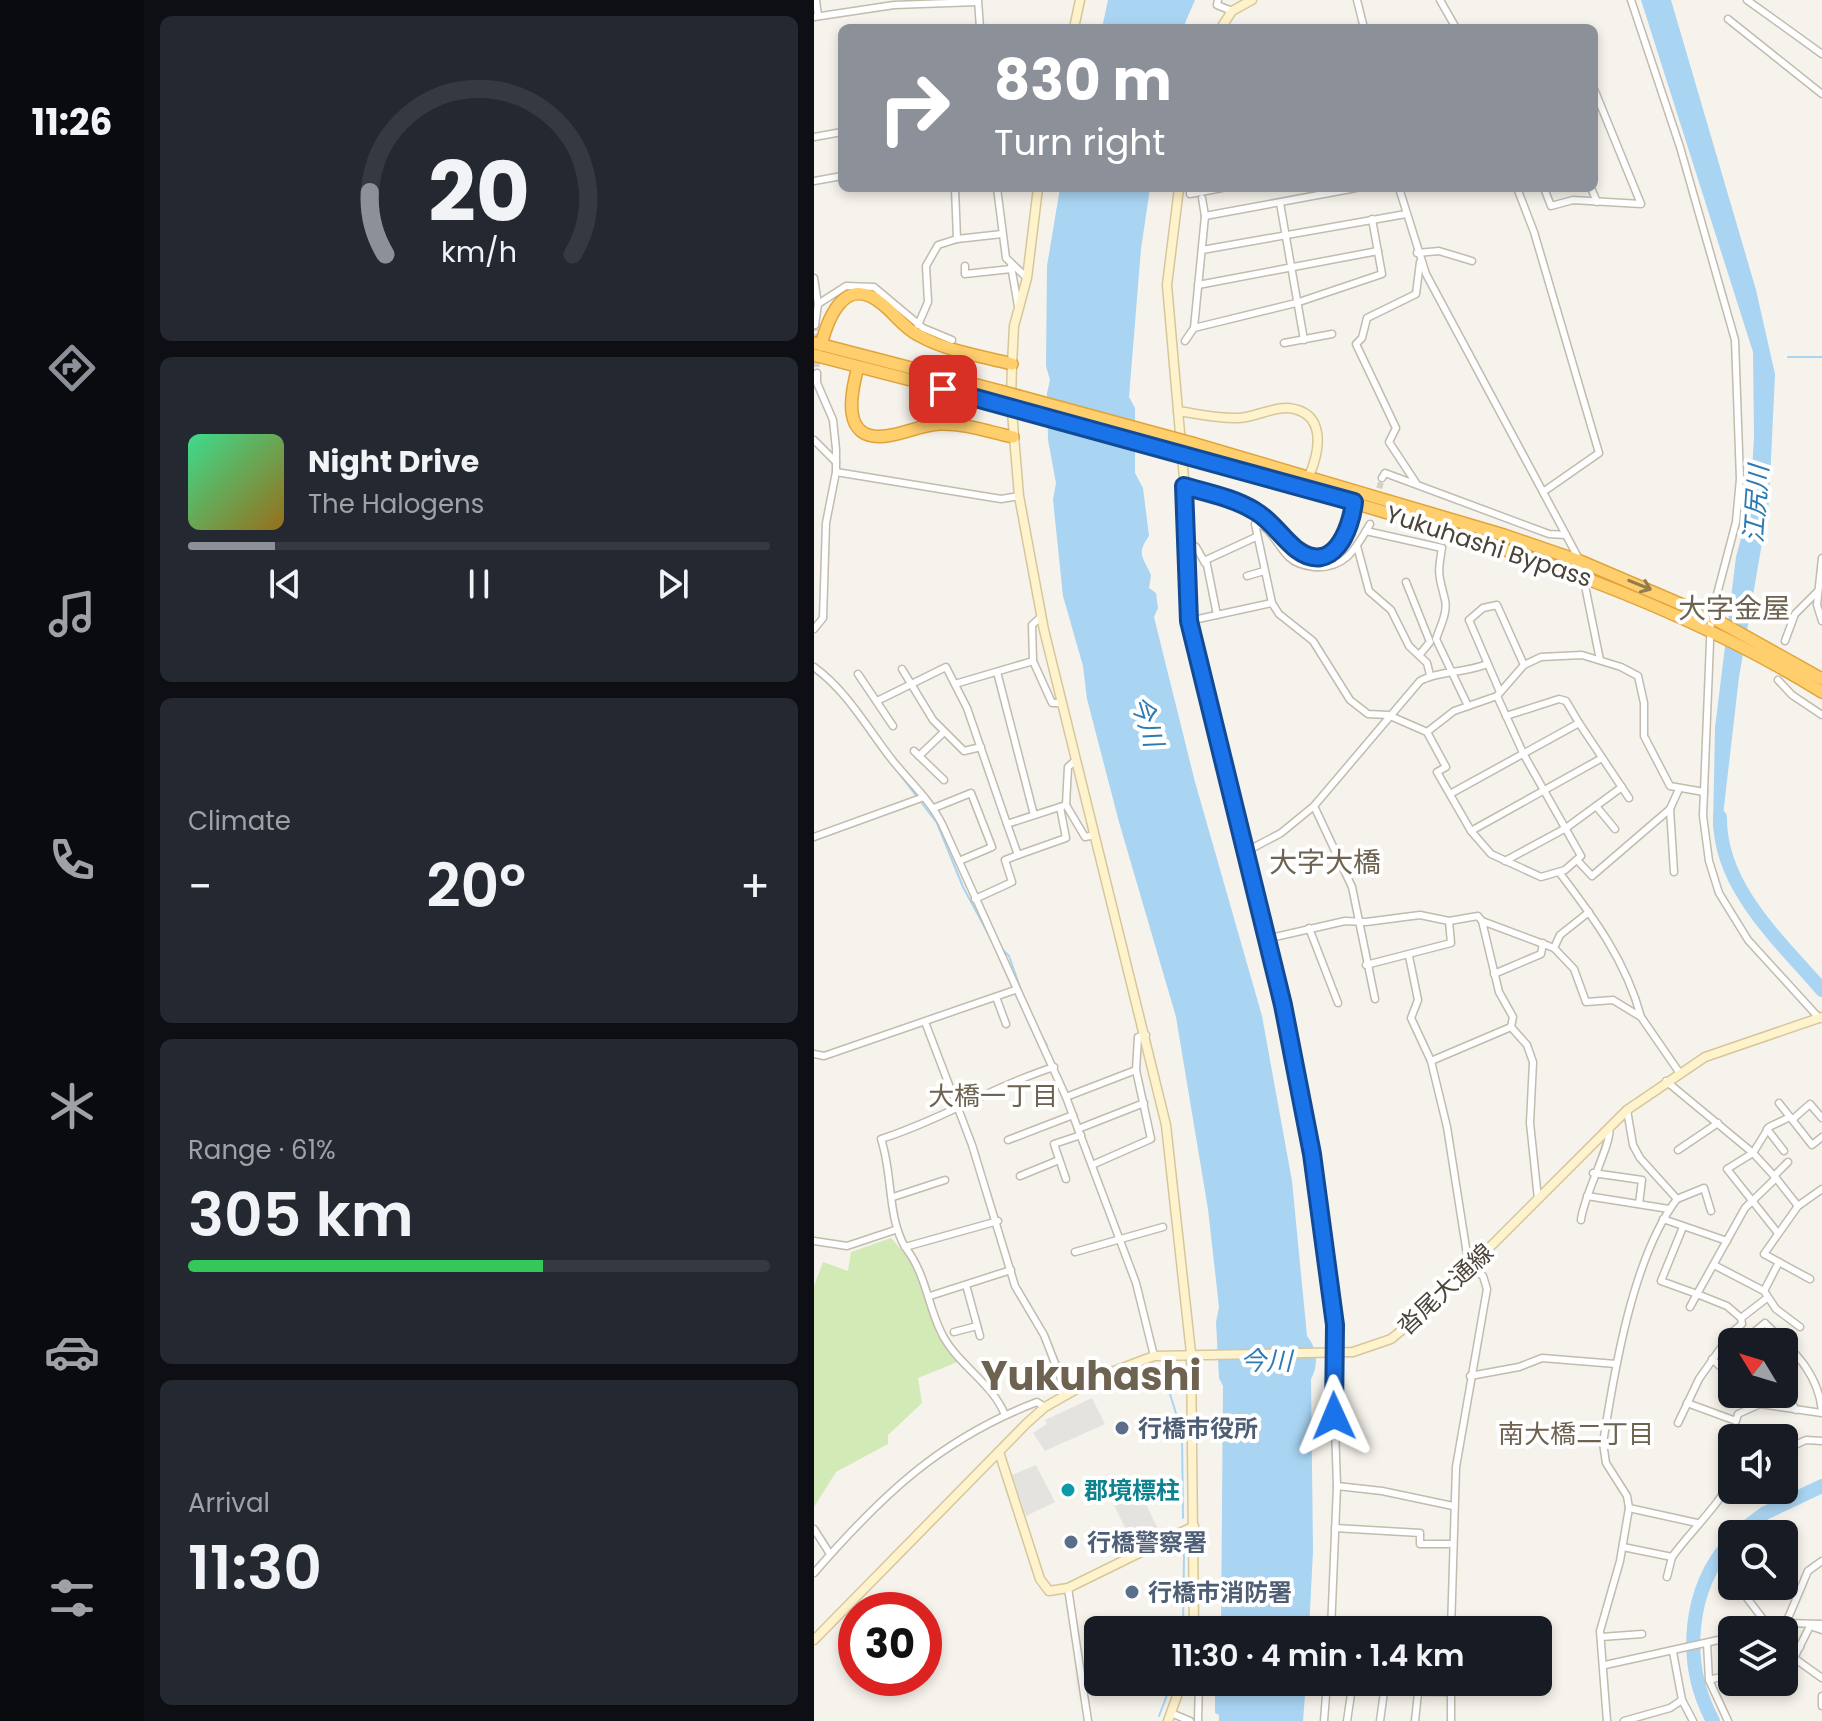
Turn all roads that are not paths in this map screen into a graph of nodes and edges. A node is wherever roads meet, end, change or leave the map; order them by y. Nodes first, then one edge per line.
1 (816, 0) edge
2 (1071, 0) edge
3 (1080, 0) edge
4 (1218, 0) edge
5 (1252, 0) edge
6 (1357, 0) edge
7 (1440, 0) edge
8 (1631, 0) edge
9 (1747, 0) edge
10 (977, 1) edge
11 (1232, 11) junction
12 (1078, 12) junction
13 (816, 16) edge
14 (1728, 19) dead end
15 (980, 24) edge
16 (1075, 24) edge
17 (1224, 24) edge
18 (1363, 24) edge
19 (1454, 24) edge
20 (1822, 54) edge
21 (1822, 94) edge
22 (1598, 99) edge
23 (838, 133) edge
24 (814, 137) edge
25 (838, 177) edge
26 (814, 181) edge
27 (955, 192) edge
28 (997, 192) edge
29 (1038, 192) edge
30 (1179, 192) edge
31 (1336, 192) edge
32 (1400, 192) edge
33 (1518, 192) edge
34 (1546, 192) edge
35 (1593, 192) edge
36 (1202, 198) dead end
37 (1597, 202) junction
38 (1280, 203) junction
39 (1406, 214) junction
40 (1205, 216) junction
41 (1372, 219) junction
42 (1002, 234) junction
43 (1286, 236) junction
44 (957, 239) junction
45 (1202, 250) junction
46 (1378, 251) junction
47 (1419, 257) junction
48 (1472, 261) dead end
49 (965, 266) dead end
50 (1291, 267) junction
51 (1011, 268) junction
52 (814, 278) edge
53 (1027, 278) junction
54 (1198, 285) junction
55 (1296, 303) junction
56 (818, 304) junction
57 (1018, 306) junction
58 (815, 325) edge
59 (918, 325) junction
60 (1194, 328) junction
61 (1332, 334) dead end
62 (952, 340) dead end
63 (1304, 340) junction
64 (1185, 341) dead end
65 (1284, 343) dead end
66 (816, 348) edge
67 (1012, 364) junction
68 (858, 367) junction
69 (817, 373) dead end
70 (1000, 397) junction
71 (1178, 411) junction
72 (1013, 437) junction
73 (814, 440) edge
74 (1191, 449) junction
75 (836, 462) junction
76 (836, 472) junction
77 (1309, 476) junction
78 (1382, 478) dead end
79 (1416, 483) junction
80 (1184, 486) junction
81 (1543, 492) junction
82 (1019, 496) junction
83 (1354, 502) junction
84 (1566, 535) junction
85 (1256, 537) junction
86 (1187, 541) junction
87 (1357, 546) junction
88 (1822, 558) edge
89 (1580, 561) junction
90 (1208, 570) junction
91 (1264, 571) junction
92 (1247, 576) dead end
93 (1584, 576) junction
94 (1406, 582) dead end
95 (1818, 591) junction
96 (1272, 603) junction
97 (1217, 615) junction
98 (1042, 616) junction
99 (1189, 621) junction
100 (1822, 621) edge
101 (1713, 626) junction
102 (814, 629) edge
103 (1433, 640) junction
104 (1785, 641) dead end
105 (1759, 649) junction
106 (1420, 654) junction
107 (1600, 660) junction
108 (1033, 661) junction
109 (1487, 664) junction
110 (1524, 665) junction
111 (814, 667) edge
112 (902, 669) dead end
113 (997, 672) junction
114 (1455, 673) junction
115 (858, 674) dead end
116 (1430, 675) junction
117 (1822, 679) edge
118 (1778, 680) dead end
119 (910, 683) junction
120 (955, 684) junction
121 (1822, 692) edge
122 (1498, 694) junction
123 (877, 701) junction
124 (1062, 703) junction
125 (1468, 706) junction
126 (1388, 715) junction
127 (1822, 715) edge
128 (1506, 716) junction
129 (1579, 723) junction
130 (893, 726) dead end
131 (944, 732) junction
132 (1427, 732) junction
133 (981, 747) junction
134 (1524, 755) junction
135 (1602, 758) junction
136 (1076, 760) junction
137 (944, 780) dead end
138 (1622, 787) junction
139 (1679, 789) junction
140 (1545, 792) junction
141 (1704, 792) junction
142 (1450, 794) junction
143 (924, 797) junction
144 (1629, 798) dead end
145 (1063, 806) junction
146 (1314, 806) junction
147 (1596, 806) junction
148 (934, 808) junction
149 (1670, 809) junction
150 (1034, 815) junction
151 (1007, 824) junction
152 (1566, 828) junction
153 (1615, 829) dead end
154 (1471, 831) junction
155 (1095, 835) junction
156 (814, 837) edge
157 (1245, 852) junction
158 (1018, 855) junction
159 (1577, 860) junction
160 (959, 861) junction
161 (1505, 861) junction
162 (1559, 872) junction
163 (1674, 872) dead end
164 (975, 899) junction
165 (1589, 912) junction
166 (1449, 921) junction
167 (1482, 921) junction
168 (1357, 922) junction
169 (1309, 928) junction
170 (1266, 939) junction
171 (1543, 943) junction
172 (1554, 948) junction
173 (1409, 956) junction
174 (1366, 965) junction
175 (1494, 974) junction
176 (1015, 990) junction
177 (996, 997) junction
178 (1375, 999) dead end
179 (1338, 1003) dead end
180 (1641, 1017) junction
181 (1821, 1019) edge
182 (925, 1022) junction
183 (1006, 1024) dead end
184 (1511, 1027) junction
185 (1146, 1035) junction
186 (814, 1054) edge
187 (1431, 1061) junction
188 (1054, 1067) junction
189 (1136, 1070) junction
190 (1679, 1072) junction
191 (1666, 1081) junction
192 (1066, 1097) junction
193 (1144, 1103) junction
194 (1779, 1103) dead end
195 (956, 1109) junction
196 (1627, 1110) junction
197 (1073, 1115) junction
198 (1791, 1118) junction
199 (1822, 1118) edge
200 (1718, 1123) junction
201 (1609, 1127) junction
202 (1767, 1129) junction
203 (1079, 1132) junction
204 (1822, 1137) edge
205 (1008, 1140) dead end
206 (1678, 1150) dead end
207 (1784, 1151) dead end
208 (1753, 1153) junction
209 (1059, 1160) junction
210 (1788, 1162) dead end
211 (1092, 1165) junction
212 (1593, 1173) junction
213 (1020, 1176) dead end
214 (1775, 1177) junction
215 (1066, 1179) dead end
216 (945, 1180) dead end
217 (1822, 1189) edge
218 (1587, 1196) junction
219 (893, 1197) junction
220 (1538, 1199) junction
221 (1677, 1199) junction
222 (1752, 1200) junction
223 (1639, 1204) junction
224 (1798, 1206) junction
225 (1669, 1209) junction
226 (1711, 1211) dead end
227 (1663, 1219) junction
228 (1581, 1220) dead end
229 (998, 1221) junction
230 (1163, 1227) dead end
231 (1683, 1227) junction
232 (895, 1230) junction
233 (1777, 1232) junction
234 (1121, 1240) junction
235 (814, 1241) edge
236 (1727, 1241) junction
237 (905, 1247) junction
238 (1075, 1252) dead end
239 (1779, 1262) junction
240 (1714, 1265) junction
241 (1469, 1267) junction
242 (1011, 1270) junction
243 (1810, 1279) dead end
244 (966, 1285) junction
245 (1697, 1294) junction
246 (1766, 1294) junction
247 (930, 1296) junction
248 (1690, 1307) dead end
249 (1741, 1318) junction
250 (977, 1326) junction
251 (1800, 1327) dead end
252 (1737, 1328) edge
253 (954, 1332) dead end
254 (980, 1336) dead end
255 (1718, 1351) edge
256 (1332, 1352) junction
257 (1191, 1353) junction
258 (1154, 1356) junction
259 (1798, 1356) edge
260 (1712, 1359) junction
261 (1616, 1364) junction
262 (1718, 1364) edge
263 (1470, 1376) junction
264 (1067, 1394) junction
265 (1687, 1403) junction
266 (1045, 1407) junction
267 (1751, 1408) edge
268 (1784, 1408) edge
269 (1796, 1410) joint
270 (1822, 1412) edge
271 (1005, 1415) junction
272 (1678, 1423) dead end
273 (1822, 1441) edge
274 (1798, 1444) edge
275 (999, 1452) junction
276 (1337, 1486) junction
277 (1718, 1500) edge
278 (1453, 1506) junction
279 (1629, 1508) junction
280 (1697, 1523) junction
281 (1194, 1526) junction
282 (1335, 1528) junction
283 (814, 1529) edge
284 (1452, 1544) junction
285 (1623, 1547) junction
286 (830, 1554) junction
287 (1672, 1557) junction
288 (1822, 1561) edge
289 (814, 1573) edge
290 (1667, 1577) dead end
291 (1068, 1588) junction
292 (1194, 1616) edge
293 (1332, 1616) edge
294 (1451, 1616) edge
295 (1789, 1616) edge
296 (1798, 1624) edge
297 (1810, 1626) junction
298 (1822, 1627) edge
299 (1642, 1634) dead end
300 (1601, 1637) junction
301 (814, 1640) edge
302 (1718, 1640) edge
303 (1706, 1643) junction
304 (1800, 1647) joint
305 (1675, 1651) junction
306 (1605, 1665) junction
307 (1718, 1678) edge
308 (1822, 1678) edge
309 (1709, 1680) junction
310 (1177, 1696) edge
311 (1199, 1696) edge
312 (1326, 1696) edge
313 (1351, 1696) edge
314 (1383, 1696) edge
315 (1418, 1696) edge
316 (1451, 1696) edge
317 (1822, 1696) edge
318 (1682, 1700) junction
319 (1822, 1706) edge
320 (1170, 1717) edge
321 (1088, 1721) edge
322 (1190, 1721) edge
323 (1198, 1721) edge
324 (1324, 1721) edge
325 (1347, 1721) edge
326 (1380, 1721) edge
327 (1415, 1721) edge
328 (1451, 1721) edge
329 (1607, 1721) edge
330 (1624, 1721) edge
331 (1693, 1721) edge
332 (1728, 1721) edge

1 - 13 street
2 - 12 street
3 - 12 street
4 - 11 street
5 - 11 street
6 - 18 street
7 - 19 street
8 - 101 street
9 - 20 street
10 - 13 street
10 - 15 street
11 - 17 street
12 - 16 street
14 - 21 street
22 - 37 street
23 - 24 street
25 - 26 street
27 - 44 street
28 - 42 street
29 - 53 street
30 - 71 street
31 - 38 street
32 - 39 street
33 - 81 street
34 - 37 street
35 - 37 street
36 - 40 street
38 - 40 street
38 - 43 street
39 - 41 street
39 - 47 street
40 - 45 street
41 - 43 street
41 - 46 street
42 - 44 street
42 - 51 street
43 - 45 street
43 - 50 street
44 - 59 street
45 - 54 street
46 - 50 street
46 - 55 street
47 - 48 street
47 - 79 street
47 - 81 street
49 - 51 street
50 - 54 street
50 - 55 street
51 - 53 street
51 - 57 street
52 - 56 street
53 - 57 street
54 - 60 street
55 - 60 street
55 - 63 street
56 - 58 street
56 - 59 street
57 - 67 street
59 - 62 street
60 - 64 street
61 - 63 street
63 - 65 street
66 - 67 highway
66 - 68 highway, Yukuhashi Bypass
66 - 70 highway, Yukuhashi Bypass
67 - 72 street
68 - 70 highway, Yukuhashi Bypass
68 - 72 highway
69 - 75 street
70 - 74 highway, Yukuhashi Bypass, bridge
71 - 77 street
71 - 80 street
72 - 82 street
73 - 75 street
74 - 77 highway, Yukuhashi Bypass
74 - 83 highway, Yukuhashi Bypass
75 - 76 street
76 - 82 street
76 - 102 street
77 - 89 highway, Yukuhashi Bypass
78 - 79 street
79 - 84 street
80 - 83 street
80 - 86 street
81 - 84 street
82 - 98 street
83 - 93 highway, Yukuhashi Bypass
84 - 89 street
85 - 87 street
85 - 90 street
85 - 91 street
86 - 90 street
86 - 99 street
87 - 103 street
87 - 106 street
88 - 95 street
89 - 93 street
89 -> 101 highway, Yukuhashi Bypass
90 - 97 street
91 - 92 street
91 - 96 street
93 - 101 highway, Yukuhashi Bypass
93 - 107 street
94 - 103 street
95 - 100 street
95 - 104 street
96 - 97 street
96 - 126 street
97 - 99 street
98 - 108 street
98 - 124 street
99 - 157 street
101 - 105 highway, Yukuhashi Bypass
101 - 141 street
103 - 106 street
103 - 114 street
105 - 117 highway, Yukuhashi Bypass
105 - 121 highway, Yukuhashi Bypass
106 - 116 street
107 - 110 street
107 - 139 street
108 - 113 street
108 - 124 street
109 - 110 street
109 - 114 street
109 - 122 street
110 - 122 street
111 - 143 street
112 - 119 street
113 - 120 street
113 - 150 street
114 - 116 street
114 - 125 street
115 - 123 street
116 - 126 street
118 - 127 street
119 - 120 street
119 - 123 street
119 - 131 street
120 - 133 street
122 - 125 street
122 - 128 street
123 - 130 street
124 - 136 street
125 - 132 street
126 - 132 street
126 - 146 street
128 - 129 street
128 - 134 street
129 - 134 street
129 - 135 street
131 - 133 street
131 - 137 street
132 - 142 street
133 - 151 street
134 - 140 street
134 - 142 street
135 - 138 street
135 - 140 street
136 - 145 street
136 - 155 street
138 - 144 street
138 - 147 street
139 - 141 street
139 - 149 street
140 - 152 street
140 - 154 street
141 - 181 street
142 - 154 street
143 - 148 street
143 - 156 street
145 - 150 street
145 - 155 street
145 - 158 street
146 - 157 street
146 - 168 street
147 - 152 street
147 - 153 street
148 - 160 street
148 - 160 street
149 - 159 street
149 - 163 street
150 - 151 street
151 - 158 street
152 - 159 street
152 - 161 street
154 - 161 street
155 - 185 street
157 - 170 street
158 - 164 street
159 - 162 street
160 - 164 street
161 - 162 street
162 - 165 street
164 - 176 street
165 - 172 street
165 - 180 street
166 - 167 street
166 - 168 street
166 - 173 street
167 - 171 street
167 - 175 street
168 - 169 street
168 - 174 street
169 - 170 street
169 - 179 street
170 - 256 street
171 - 172 street
171 - 175 street
172 - 180 street
173 - 174 street
173 - 187 street
174 - 178 street
175 - 184 street
176 - 177 street
176 - 188 street
177 - 182 street
177 - 183 street
180 - 190 street
181 - 190 street, 沓尾大通線
182 - 186 street
182 - 195 street
184 - 187 street
184 - 220 street
185 - 189 street
185 - 257 street
187 - 241 street
188 - 192 street
188 - 195 street
189 - 192 street
189 - 193 street
190 - 191 street, 沓尾大通線
191 - 196 street, 沓尾大通線
191 - 200 street
192 - 197 street
193 - 203 street
193 - 211 street
194 - 198 street
195 - 219 street
195 - 229 street
196 - 201 street, 沓尾大通線
196 - 221 street
197 - 203 street
197 - 205 street
198 - 199 street
198 - 202 street
198 - 204 street
200 - 206 street
200 - 208 street
201 - 212 street
201 - 220 street, 沓尾大通線
202 - 207 street
202 - 208 street
203 - 209 street
203 - 211 street
208 - 214 street
208 - 222 street
209 - 213 street
209 - 215 street
210 - 214 street
211 - 234 street
212 - 218 street
212 - 223 street
214 - 222 street
214 - 224 street
216 - 219 street
217 - 224 street
218 - 223 street
218 - 228 street
219 - 232 street
220 - 241 street, 沓尾大通線
221 - 225 street
221 - 226 street
222 - 233 street
222 - 236 street
223 - 225 street
224 - 233 street
225 - 227 street
227 - 231 street
227 - 261 street
229 - 237 street
229 - 242 street
230 - 234 street
231 - 236 street
231 - 245 street
232 - 235 street
232 - 237 street
233 - 239 street
234 - 238 street
234 - 258 street
236 - 240 street
237 - 247 street
239 - 243 street
239 - 246 street
240 - 245 street
240 - 246 street
241 - 256 street, 沓尾大通線
241 - 263 street
242 - 244 street
242 - 264 street
244 - 247 street
244 - 250 street
245 - 248 street
245 - 249 street
246 - 249 street
246 - 251 street
247 - 271 street
249 - 252 street
250 - 253 street
250 - 254 street
255 - 260 street
256 - 257 street, 沓尾大通線
256 - 276 street
257 - 258 street, 沓尾大通線
257 - 281 street
258 - 264 street, 沓尾大通線
259 - 270 street
260 - 262 street
260 - 265 street
261 - 263 street
261 - 279 street
263 - 278 street
264 - 266 street, 沓尾大通線
265 - 267 street
265 - 272 street
266 - 271 street
266 - 275 street, 沓尾大通線
268 - 269 street
269 - 270 street
271 - 286 street
273 - 274 street
275 - 291 street
275 - 301 street, 沓尾大通線
276 - 278 street
276 - 282 street
277 - 280 street
278 - 284 street
279 - 280 street
279 - 285 street
280 - 287 street
281 - 291 street
281 - 292 street
282 - 284 street
282 - 293 street
283 - 286 street
284 - 294 street
285 - 287 street
285 - 300 street
286 - 289 street
287 - 290 street
288 - 295 street
291 - 321 street
296 - 297 street
297 - 298 street
297 - 304 street
299 - 300 street
300 - 306 street
302 - 303 street
303 - 305 street
303 - 309 street
304 - 308 street
305 - 306 street
305 - 318 street
306 - 329 street
307 - 309 street
309 - 332 street
310 - 320 street
311 - 323 street
312 - 324 street
313 - 325 street
314 - 326 street
315 - 327 street
316 - 328 street
317 - 319 street
318 - 330 street
318 - 331 street
320 - 322 street

